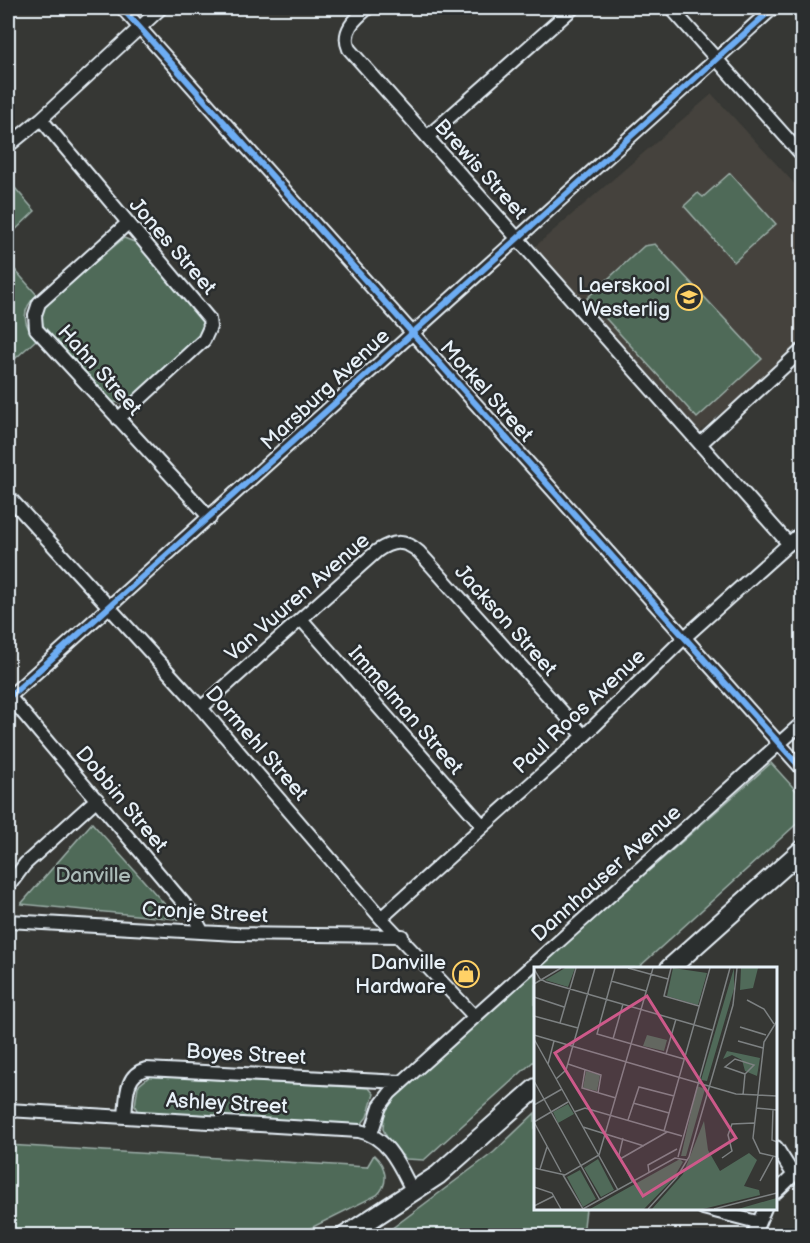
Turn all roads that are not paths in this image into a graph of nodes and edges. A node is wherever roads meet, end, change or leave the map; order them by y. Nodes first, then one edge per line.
1 (122, 8) edge
2 (161, 8) edge
3 (368, 8) edge
4 (573, 8) edge
5 (670, 8) edge
6 (773, 8) edge
7 (139, 27) junction
8 (716, 58) junction
9 (40, 119) junction
10 (427, 137) junction
11 (8, 146) edge
12 (802, 155) edge
13 (128, 223) junction
14 (518, 239) junction
15 (412, 331) junction
16 (802, 350) edge
17 (118, 419) junction
18 (700, 444) junction
19 (8, 496) edge
20 (210, 518) junction
21 (802, 532) edge
22 (393, 542) joint
23 (789, 544) junction
24 (109, 606) junction
25 (301, 619) junction
26 (685, 637) junction
27 (8, 697) edge
28 (201, 708) junction
29 (802, 723) edge
30 (584, 736) junction
31 (780, 743) junction
32 (802, 769) edge
33 (97, 799) junction
34 (483, 826) junction
35 (802, 850) edge
36 (8, 886) edge
37 (381, 918) junction
38 (8, 921) edge
39 (202, 931) junction
40 (402, 936) junction
41 (672, 967) edge
42 (475, 1017) junction
43 (402, 1082) junction
44 (534, 1090) edge
45 (8, 1110) edge
46 (125, 1117) junction
47 (371, 1134) junction
48 (777, 1148) edge
49 (798, 1170) edge
50 (777, 1191) edge
51 (413, 1192) junction
52 (707, 1210) edge
53 (764, 1210) edge
54 (757, 1222) junction
55 (345, 1236) edge
56 (753, 1236) edge

1 - 7 street, Morkel Street
2 - 7 street
3 - 10 street, Brewis Street
4 - 10 street
5 - 8 street
6 - 8 street, Marsburg Avenue
7 - 9 street
7 - 15 street, Morkel Street
8 - 12 street
8 - 14 street, Marsburg Avenue
9 - 11 street
9 - 13 street, Jones Street
10 - 14 street, Brewis Street
13 - 17 street, Jones Street
13 - 17 street, Hahn Street
14 - 15 street, Marsburg Avenue
14 - 18 street, Brewis Street
15 - 20 street, Marsburg Avenue
15 - 26 street, Morkel Street
16 - 18 street
17 - 20 street, Hahn Street
18 - 23 street, Brewis Street
19 - 24 street, Dormehl Street
20 - 24 street, Marsburg Avenue
21 - 23 street, Paul Roos Avenue
22 - 25 street, Van Vuuren Avenue
22 - 30 street, Jackson Street
23 - 26 street, Paul Roos Avenue
24 - 27 street, Marsburg Avenue
24 - 28 street, Dormehl Street
25 - 28 street, Van Vuuren Avenue
25 - 34 street, Immelman Street
26 - 30 street, Paul Roos Avenue
26 - 31 street, Morkel Street
27 - 33 street, Dobbin Street
28 - 37 street, Dormehl Street
29 - 31 street, Dannhauser Avenue
30 - 34 street, Paul Roos Avenue
31 - 32 street, Morkel Street
31 - 42 street, Dannhauser Avenue
33 - 36 street
33 - 39 street, Dobbin Street
34 - 37 street, Paul Roos Avenue
35 - 41 main road
37 - 40 street, Dormehl Street
38 - 39 street, Cronje Street
39 - 40 street, Cronje Street
40 - 42 street, Dormehl Street
42 - 43 street, Dannhauser Avenue
43 - 46 street, Boyes Street
43 - 47 street, Dannhauser Avenue
44 - 51 main road
45 - 46 street, Ashley Street
46 - 47 street, Ashley Street
47 - 51 street
48 - 49 street
49 - 50 street
51 - 55 main road
52 - 54 street
53 - 54 street
54 - 56 street

